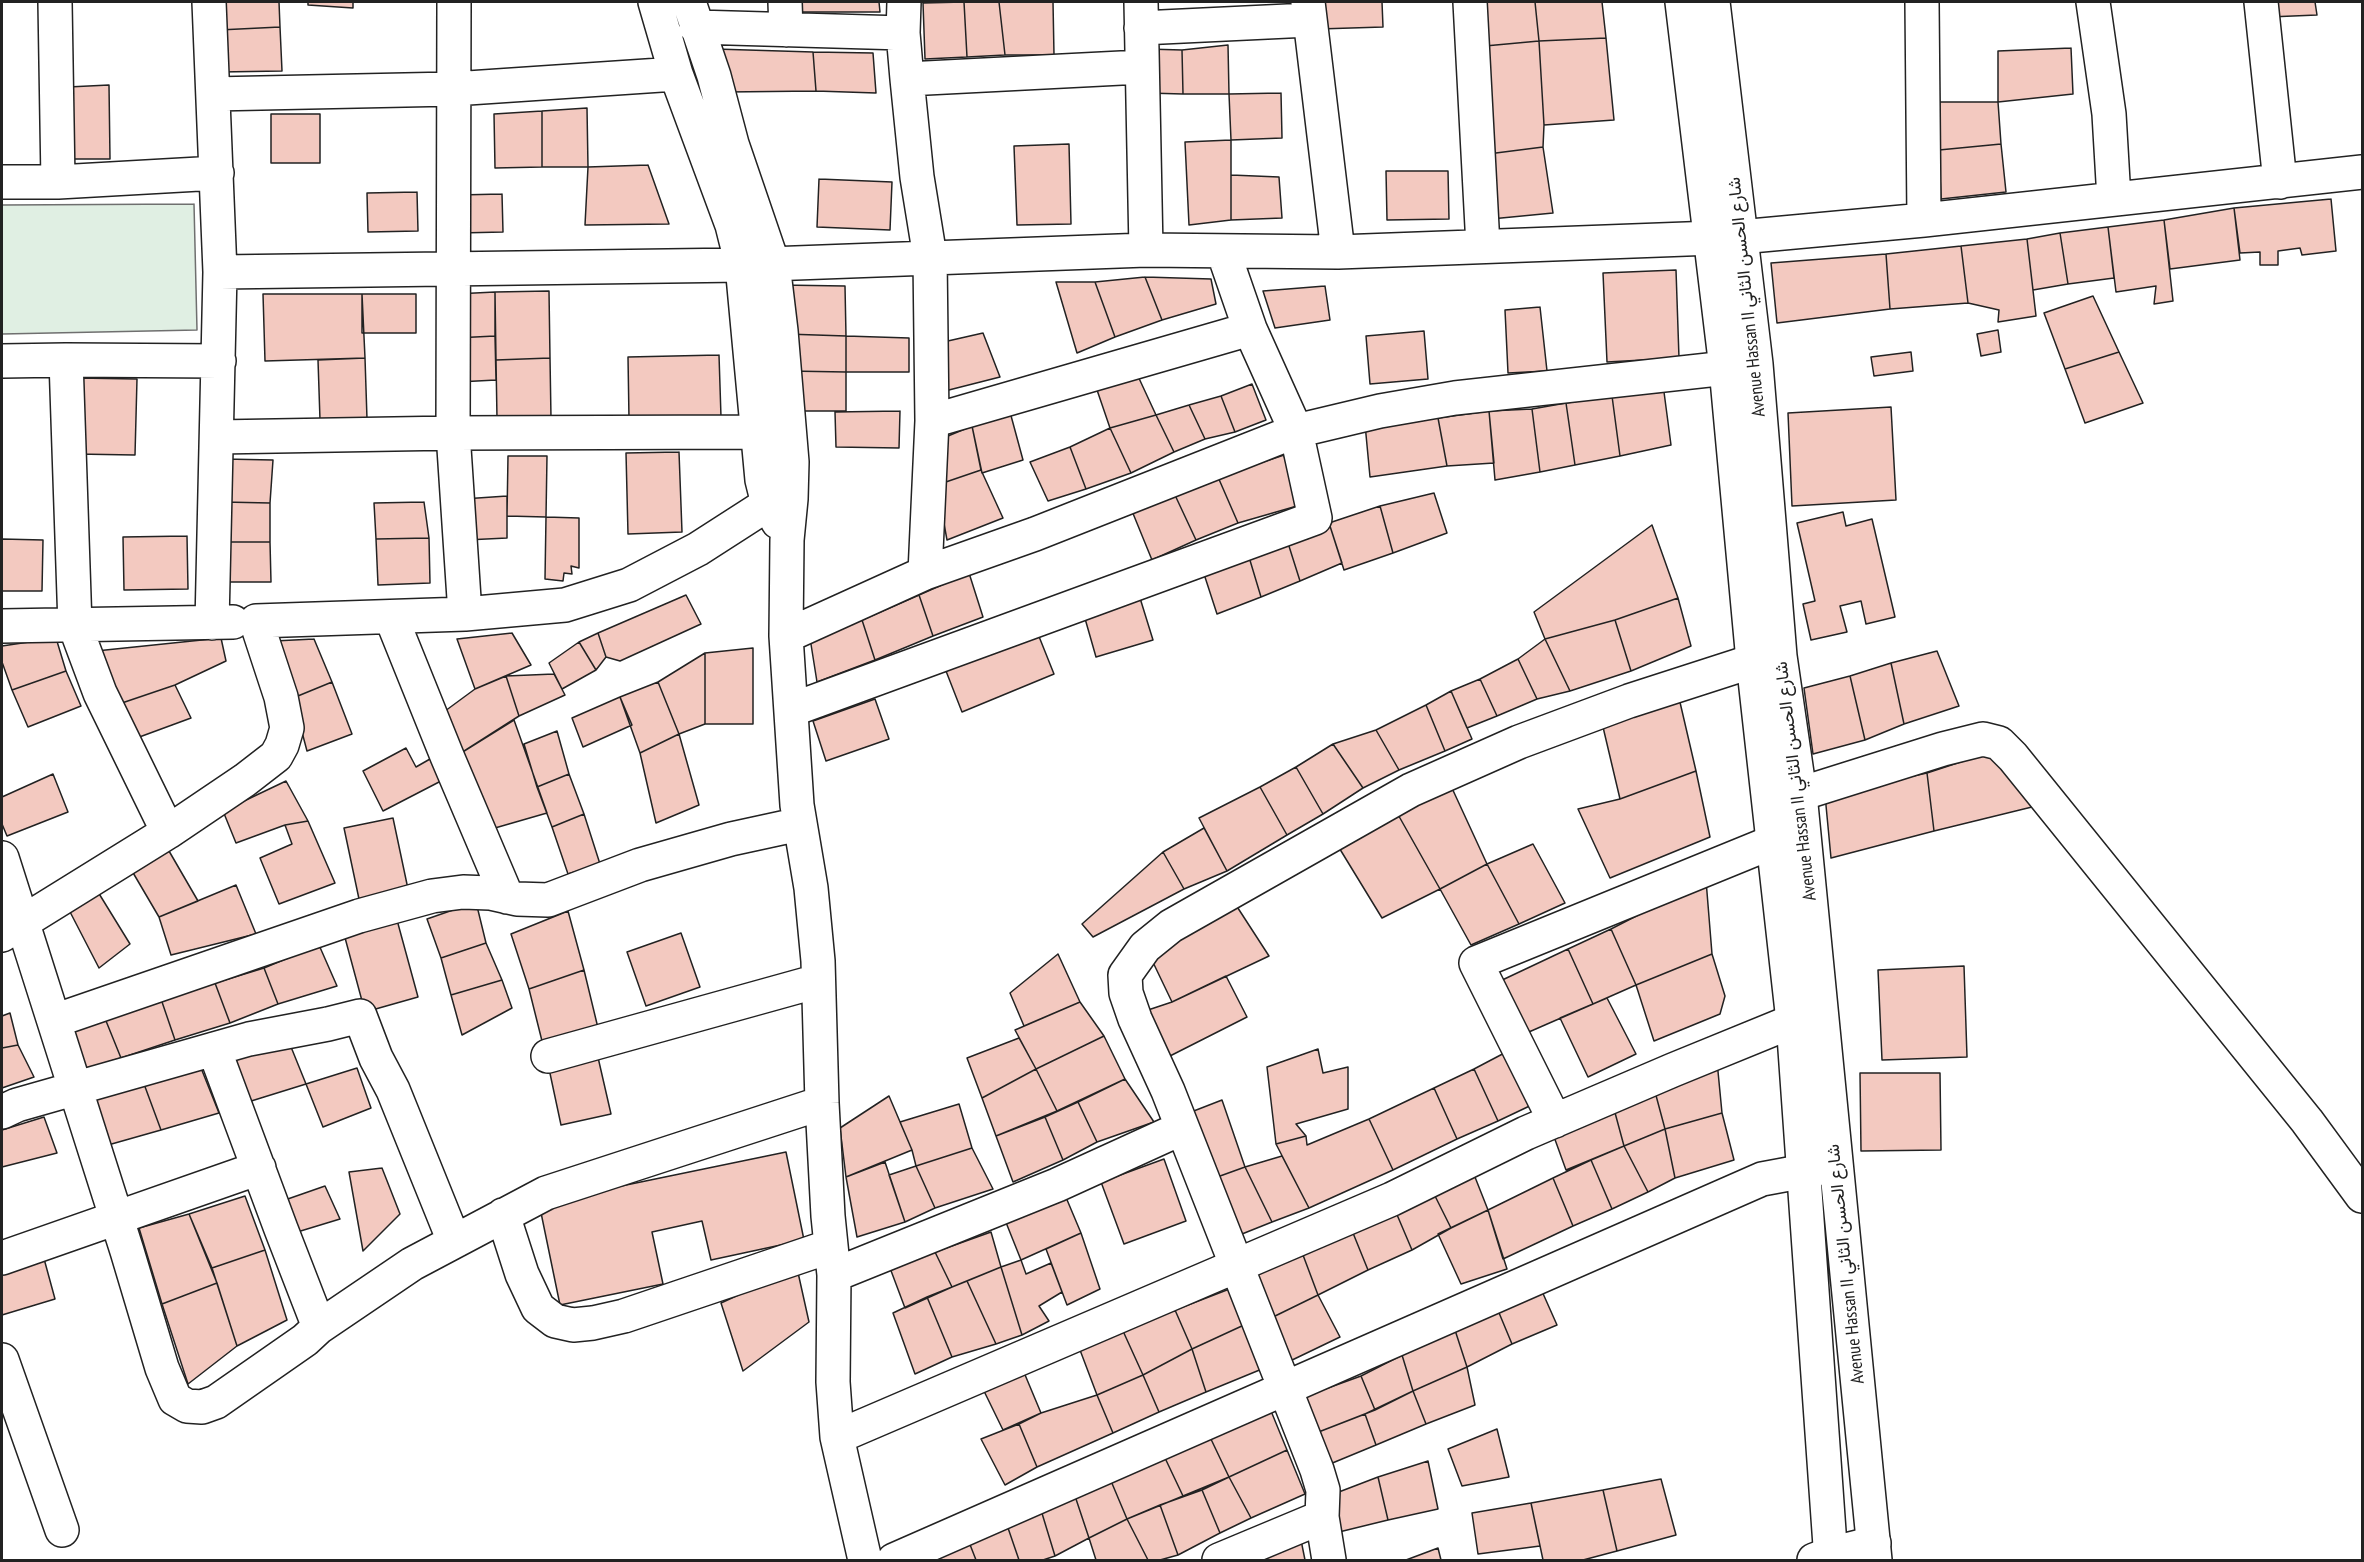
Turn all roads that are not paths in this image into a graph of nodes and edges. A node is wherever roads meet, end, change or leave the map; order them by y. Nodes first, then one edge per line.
1 (55, 2) edge
2 (209, 2) edge
3 (454, 2) edge
4 (656, 2) edge
5 (1470, 2) edge
6 (1682, 2) edge
7 (1713, 2) edge
8 (1922, 2) edge
9 (2093, 2) edge
10 (2261, 2) edge
11 (1308, 11) edge
12 (693, 14) edge
13 (1141, 15) edge
14 (786, 16) edge
15 (903, 17) edge
16 (1141, 67) junction
17 (676, 74) junction
18 (907, 79) junction
19 (453, 89) junction
20 (213, 94) junction
21 (217, 172) junction
22 (2362, 172) edge
23 (2, 182) edge
24 (58, 182) junction
25 (2280, 182) junction
26 (2114, 199) junction
27 (1923, 220) junction
28 (1725, 237) junction
29 (1483, 246) junction
30 (1146, 250) junction
31 (1223, 251) junction
32 (1338, 252) junction
33 (930, 257) junction
34 (757, 264) junction
35 (452, 269) junction
36 (220, 272) junction
37 (1250, 329) junction
38 (66, 360) junction
39 (2, 361) edge
40 (219, 361) junction
41 (1741, 366) junction
42 (932, 420) junction
43 (1296, 431) junction
44 (756, 432) junction
45 (453, 433) junction
46 (217, 437) junction
47 (780, 501) junction
48 (925, 573) junction
49 (465, 614) junction
50 (391, 617) junction
51 (256, 621) junction
52 (212, 623) junction
53 (2, 626) edge
54 (75, 626) junction
55 (786, 636) junction
56 (1767, 658) junction
57 (791, 710) junction
58 (1800, 794) junction
59 (801, 824) junction
60 (168, 832) junction
61 (1774, 841) junction
62 (2, 858) edge
63 (507, 897) junction
64 (12, 928) edge
65 (818, 981) junction
66 (1807, 1018) junction
67 (54, 1020) junction
68 (214, 1049) junction
69 (548, 1056) dead end
70 (76, 1089) junction
71 (822, 1103) junction
72 (2, 1112) edge
73 (1555, 1121) junction
74 (1182, 1128) junction
75 (1837, 1165) junction
76 (259, 1168) junction
77 (1804, 1171) junction
78 (2362, 1196) edge
79 (503, 1215) junction
80 (117, 1219) junction
81 (454, 1241) junction
82 (2, 1258) edge
83 (833, 1261) junction
84 (1237, 1266) junction
85 (320, 1327) junction
86 (2, 1360) edge
87 (1286, 1389) junction
88 (837, 1437) junction
89 (1322, 1517) junction
90 (62, 1530) dead end
91 (1874, 1552) edge
92 (1825, 1558) edge
93 (865, 1560) edge
94 (894, 1560) edge
95 (1219, 1560) edge
96 (1329, 1560) edge

1 - 24 street
2 - 20 street
3 - 19 street
4 - 17 street
5 - 29 street
6 - 28 street, Avenue Hassan II شارع الحسن الثاني
7 - 28 street, Avenue Hassan II شارع الحسن الثاني
8 - 27 street
9 - 26 street
10 - 25 street
11 - 13 street
11 - 32 street
12 - 14 street
12 - 34 street
13 - 16 street
14 - 15 street
15 - 18 street
16 - 18 street
16 - 30 street
17 - 19 street
17 - 34 street
18 - 33 street
19 - 20 street
19 - 35 street
20 - 21 street
21 - 24 street
21 - 36 street
22 - 25 street
23 - 24 street
25 - 26 street
26 - 27 street
27 - 28 street
28 - 29 street
28 - 41 street, Avenue Hassan II شارع الحسن الثاني
29 - 32 street
30 - 31 street
30 - 33 street
31 - 32 street
31 - 37 street
33 - 34 street
33 - 42 street
34 - 35 street
34 - 44 street
34 - 47 street
35 - 36 street
35 - 45 street
36 - 40 street
37 - 42 street
37 - 43 street
38 - 39 street
38 - 40 street
38 - 54 street
40 - 46 street
41 - 43 street
41 - 56 street, Avenue Hassan II شارع الحسن الثاني
42 - 48 street
43 - 48 street
43 - 57 street
44 - 45 street
44 - 47 street
45 - 46 street
45 - 49 street
46 - 52 street
47 - 49 street
47 - 55 street
48 - 55 street
49 - 50 street
50 - 51 street
50 - 63 street
51 - 52 street
51 - 60 street
52 - 54 street
53 - 54 street
54 - 60 street
55 - 57 street
56 - 58 street, Avenue Hassan II شارع الحسن الثاني
56 - 61 street, Avenue Hassan II شارع الحسن الثاني
56 - 74 street
57 - 59 street
58 - 66 street, Avenue Hassan II شارع الحسن الثاني
58 - 78 street
59 - 63 street
59 - 65 street
60 - 64 street
61 - 66 street, Avenue Hassan II شارع الحسن الثاني
61 - 73 street
62 - 64 street
63 - 67 street
64 - 67 street
65 - 69 street
65 - 71 street
66 - 73 street
66 - 75 street, Avenue Hassan II شارع الحسن الثاني
66 - 77 street, Avenue Hassan II شارع الحسن الثاني
67 - 70 street
68 - 70 street
68 - 76 street
68 - 81 street
70 - 72 street
70 - 80 street
71 - 79 street
71 - 83 street
73 - 84 street
74 - 83 street
74 - 84 street
75 - 77 street
75 - 91 street, Avenue Hassan II شارع الحسن الثاني
76 - 80 street
76 - 85 street
77 - 87 street
77 - 92 street, Avenue Hassan II شارع الحسن الثاني
79 - 81 street
79 - 83 street
80 - 82 street
80 - 85 street
81 - 85 street
83 - 88 street
84 - 87 street
84 - 88 street
86 - 90 street
87 - 89 street
87 - 94 street
88 - 93 street
89 - 95 street
89 - 96 street
91 - 92 street

